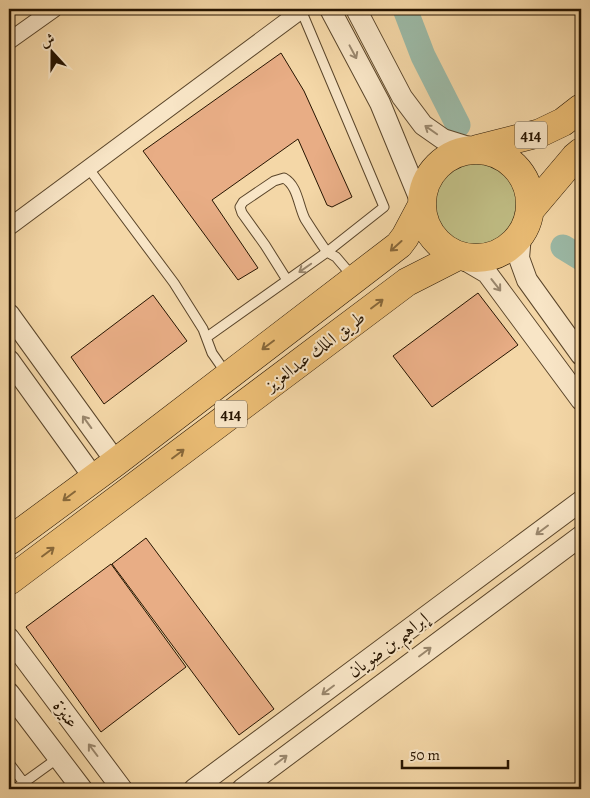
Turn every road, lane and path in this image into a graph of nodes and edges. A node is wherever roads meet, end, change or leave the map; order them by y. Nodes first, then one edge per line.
1 (54, 9) edge
2 (302, 9) edge
3 (330, 9) edge
4 (356, 9) edge
5 (9, 41) edge
6 (581, 108) edge
7 (475, 150) junction
8 (581, 152) edge
9 (88, 169) junction
10 (422, 205) junction
11 (531, 209) junction
12 (9, 227) edge
13 (521, 235) junction
14 (326, 252) junction
15 (458, 256) junction
16 (354, 279) junction
17 (287, 280) junction
18 (9, 314) edge
19 (207, 337) junction
20 (581, 355) edge
21 (9, 360) edge
22 (228, 376) junction
23 (581, 400) edge
24 (116, 462) junction
25 (94, 478) junction
26 (581, 501) edge
27 (581, 536) edge
28 (9, 541) edge
29 (9, 582) edge
30 (9, 638) edge
31 (387, 646) junction
32 (403, 669) junction
33 (9, 692) edge
34 (58, 758) junction
35 (9, 763) edge
36 (24, 783) junction
37 (15, 789) edge
38 (82, 789) edge
39 (122, 789) edge
40 (194, 789) edge
41 (242, 789) edge

1 - 5 street
2 - 9 street
2 - 14 lane
3 -> 10 street
7 -> 4 street
6 - 7 highway, 414
7 - 10 highway
7 - 11 highway
8 - 11 highway
9 - 12 street
9 - 19 lane
10 - 15 highway
10 -> 16 highway, طريق الملك عبدالعزيز / 414
11 - 13 highway
13 - 15 highway
13 - 20 street
14 - 16 lane
14 -> 17 lane
14 - 17 lane
15 -> 23 street
29 -> 15 highway, طريق الملك عبدالعزيز / 414
16 -> 22 highway, طريق الملك عبدالعزيز / 414
17 - 19 lane
24 -> 18 street
19 - 22 lane
21 - 25 street
22 - 24 highway, طريق الملك عبدالعزيز / 414
24 - 25 highway, طريق الملك عبدالعزيز / 414
25 -> 28 highway, طريق الملك عبدالعزيز / 414
26 -> 31 street, إبراهيم بن ضويان
32 -> 27 street, إبراهيم بن ضويان
39 -> 30 street, عنيزة
31 - 32 street
31 -> 40 street, إبراهيم بن ضويان
41 -> 32 street, إبراهيم بن ضويان
33 - 34 street, عنيزة
34 - 36 lane
34 - 38 street, عنيزة
35 - 36 lane
36 - 37 lane

